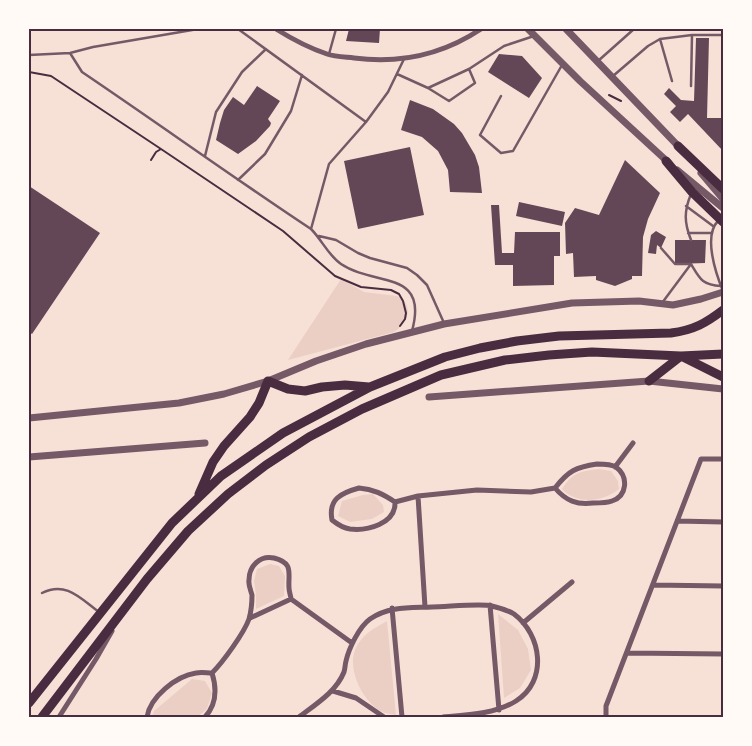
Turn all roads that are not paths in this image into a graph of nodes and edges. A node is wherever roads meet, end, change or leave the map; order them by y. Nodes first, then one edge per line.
1 (198, 29) edge
2 (238, 29) edge
3 (276, 29) edge
4 (336, 29) edge
5 (481, 29) edge
6 (528, 29) edge
7 (566, 29) edge
8 (634, 29) edge
9 (692, 35) junction
10 (723, 35) edge
11 (535, 36) junction
12 (660, 39) junction
13 (266, 49) junction
14 (70, 53) junction
15 (29, 55) edge
16 (329, 55) junction
17 (404, 59) junction
18 (597, 62) junction
19 (563, 64) junction
20 (470, 69) junction
21 (398, 74) junction
22 (302, 76) junction
23 (612, 77) junction
24 (672, 81) dead end
25 (691, 86) dead end
26 (428, 88) junction
27 (501, 96) dead end
28 (366, 122) junction
29 (678, 146) junction
30 (205, 156) junction
31 (666, 161) junction
32 (238, 180) junction
33 (723, 189) edge
34 (692, 192) junction
35 (723, 199) edge
36 (686, 206) junction
37 (723, 208) edge
38 (722, 220) edge
39 (713, 226) junction
40 (311, 229) junction
41 (688, 233) junction
42 (711, 233) junction
43 (317, 235) junction
44 (691, 240) dead end
45 (661, 248) dead end
46 (691, 264) junction
47 (722, 290) edge
48 (662, 304) junction
49 (723, 310) edge
50 (444, 324) junction
51 (411, 333) junction
52 (723, 354) edge
53 (680, 356) junction
54 (723, 377) edge
55 (268, 381) junction
56 (649, 381) junction
57 (370, 387) junction
58 (723, 389) edge
59 (429, 397) dead end
60 (29, 418) edge
61 (205, 443) dead end
62 (633, 443) dead end
63 (29, 457) edge
64 (723, 459) edge
65 (615, 467) junction
66 (555, 488) junction
67 (418, 496) junction
68 (197, 498) junction
69 (395, 502) junction
70 (677, 521) junction
71 (723, 522) edge
72 (572, 582) dead end
73 (653, 584) junction
74 (723, 586) edge
75 (42, 593) dead end
76 (291, 599) junction
77 (490, 605) junction
78 (425, 607) junction
79 (392, 608) junction
80 (100, 613) junction
81 (121, 614) junction
82 (250, 618) junction
83 (523, 623) junction
84 (352, 642) junction
85 (627, 653) junction
86 (723, 654) edge
87 (212, 673) junction
88 (333, 691) junction
89 (29, 704) edge
90 (499, 710) junction
91 (42, 717) edge
92 (59, 717) edge
93 (147, 717) edge
94 (204, 717) edge
95 (300, 717) edge
96 (384, 717) edge
97 (402, 717) edge
98 (443, 717) edge
99 (452, 717) edge
100 (606, 717) edge

1 - 14 lane
2 - 13 lane
3 - 16 street
4 - 16 lane
5 - 17 street
6 - 11 street
7 - 18 street
8 - 18 lane
9 - 10 lane
9 - 12 lane
9 - 25 lane
11 - 19 street
11 - 20 lane
12 - 23 lane
12 - 24 lane
13 - 22 lane
13 - 30 lane
14 - 15 lane
14 - 30 lane
16 - 17 street
17 - 21 lane
18 - 23 street
19 - 27 lane
19 - 31 street
20 - 26 lane
20 - 26 lane
21 - 26 lane
21 - 28 lane
22 - 28 lane
22 - 32 lane
23 - 29 street
28 - 40 lane
29 - 33 highway
29 - 35 street
30 - 32 lane
31 - 34 highway
31 - 37 street
32 - 40 lane
34 - 36 lane
34 - 38 highway
36 - 39 lane
36 - 41 lane
38 - 39 lane
39 - 42 lane
40 - 43 lane
41 - 42 lane
41 - 44 lane
42 - 47 lane
43 - 50 lane
43 - 51 lane
45 - 46 lane
46 - 47 lane
46 - 48 lane
47 - 48 street
48 - 50 street
49 - 57 highway
50 - 51 street
51 - 55 street
52 - 53 highway
53 - 54 highway
53 - 56 highway
53 - 81 highway
55 - 57 highway
55 - 60 street
55 - 68 highway
56 - 58 street
56 - 59 street
57 - 68 highway
61 - 63 street
62 - 65 street
64 - 70 street
65 - 66 street
65 - 66 street
66 - 67 street
67 - 69 street
67 - 78 street
68 - 80 highway
69 - 69 street
70 - 71 street
70 - 73 street
72 - 83 street
73 - 74 street
73 - 85 street
75 - 80 lane
76 - 82 street
76 - 82 street
76 - 84 street
77 - 78 street
77 - 83 street
77 - 90 street
78 - 79 street
79 - 84 street
79 - 97 street
80 - 89 highway
81 - 91 highway
81 - 92 street
82 - 87 street
83 - 90 street
84 - 88 street
85 - 86 street
85 - 100 street
87 - 93 street
87 - 94 street
88 - 95 street
88 - 96 street
90 - 99 street
98 - 99 street

